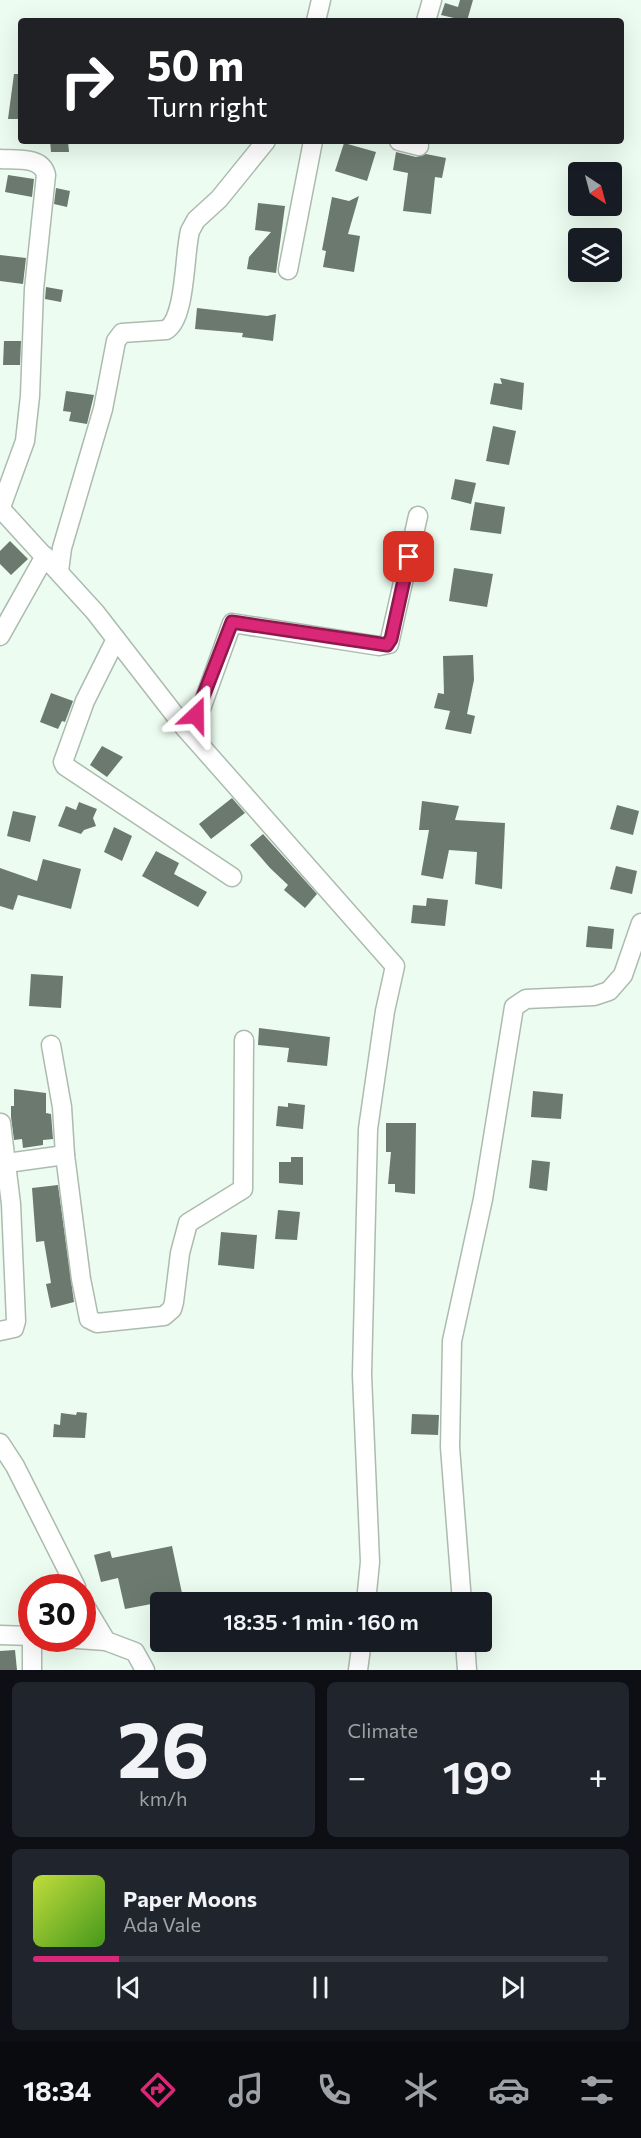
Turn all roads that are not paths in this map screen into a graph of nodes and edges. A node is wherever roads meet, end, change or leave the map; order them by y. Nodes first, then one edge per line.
1 (321, 0) edge
2 (432, 0) edge
3 (317, 18) edge
4 (427, 18) edge
5 (264, 144) edge
6 (312, 144) edge
7 (411, 144) edge
8 (419, 146) dead end
9 (0, 159) edge
10 (288, 270) dead end
11 (0, 509) edge
12 (418, 516) dead end
13 (45, 556) junction
14 (59, 571) junction
15 (0, 636) edge
16 (116, 639) junction
17 (185, 728) junction
18 (232, 877) dead end
19 (641, 923) edge
20 (244, 1040) dead end
21 (51, 1045) dead end
22 (2, 1123) edge
23 (65, 1155) junction
24 (7, 1163) junction
25 (0, 1331) edge
26 (0, 1443) edge
27 (69, 1574) edge
28 (367, 1592) edge
29 (461, 1592) edge
30 (96, 1624) edge
31 (0, 1635) edge
32 (18, 1636) edge
33 (96, 1640) edge
34 (106, 1641) junction
35 (32, 1652) edge
36 (360, 1652) edge
37 (466, 1652) edge
38 (32, 1670) edge
39 (145, 1670) edge
40 (358, 1670) edge
41 (467, 1670) edge

1 - 3 street
2 - 4 street
5 - 14 street
6 - 10 street
7 - 8 street
9 - 11 street
11 - 13 street
12 - 17 street
13 - 14 street
13 - 15 street
14 - 16 street
16 - 17 street
16 - 18 street
17 - 28 street
19 - 29 street
20 - 23 street
21 - 23 street
22 - 24 street
23 - 24 street
24 - 25 street
26 - 27 street
30 - 34 street
31 - 32 street
33 - 34 street
34 - 39 street
35 - 38 street
36 - 40 street
37 - 41 street

